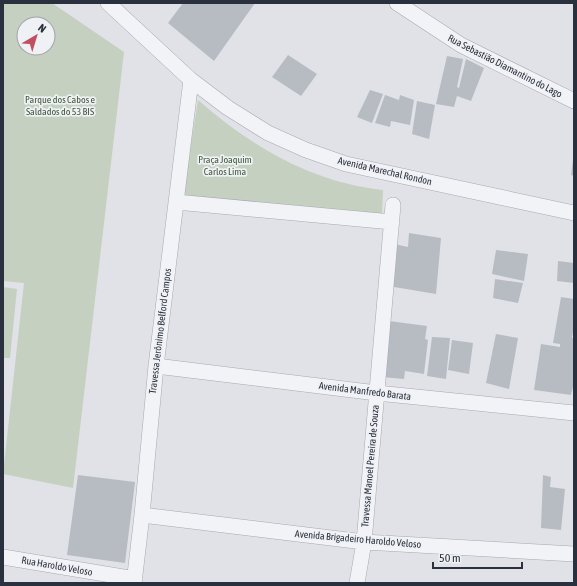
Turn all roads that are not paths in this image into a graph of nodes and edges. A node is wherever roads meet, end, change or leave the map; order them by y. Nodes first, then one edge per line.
1 (99, 3) edge
2 (108, 3) edge
3 (397, 3) edge
4 (121, 15) junction
5 (191, 80) junction
6 (574, 101) edge
7 (176, 202) junction
8 (394, 205) dead end
9 (574, 213) edge
10 (392, 222) junction
11 (156, 366) junction
12 (377, 393) junction
13 (574, 413) edge
14 (142, 515) junction
15 (364, 542) junction
16 (574, 554) edge
17 (3, 556) edge
18 (135, 581) edge
19 (357, 583) edge

1 - 4 street
2 - 4 street
3 - 6 street, Rua Sebastião Diamantino do Lago
4 - 5 street, Avenida Marechal Rondon
5 - 7 street, Travessa Jerônimo Belford Campos
5 - 9 street, Avenida Marechal Rondon
7 - 10 street
7 - 11 street, Travessa Jerônimo Belford Campos
8 - 10 street, Travessa Manoel Pereira de Souza
10 - 12 street, Travessa Manoel Pereira de Souza
11 - 12 street, Avenida Manfredo Barata
11 - 14 street, Travessa Jerônimo Belford Campos
12 - 13 street, Avenida Manfredo Barata
12 - 15 street, Travessa Manoel Pereira de Souza
14 - 15 street, Avenida Brigadeiro Haroldo Veloso
14 - 18 street, Travessa Jerônimo Belford Campos
15 - 16 street, Avenida Brigadeiro Haroldo Veloso
15 - 19 street, Travessa Manoel Pereira de Souza
17 - 18 street, Rua Haroldo Veloso

